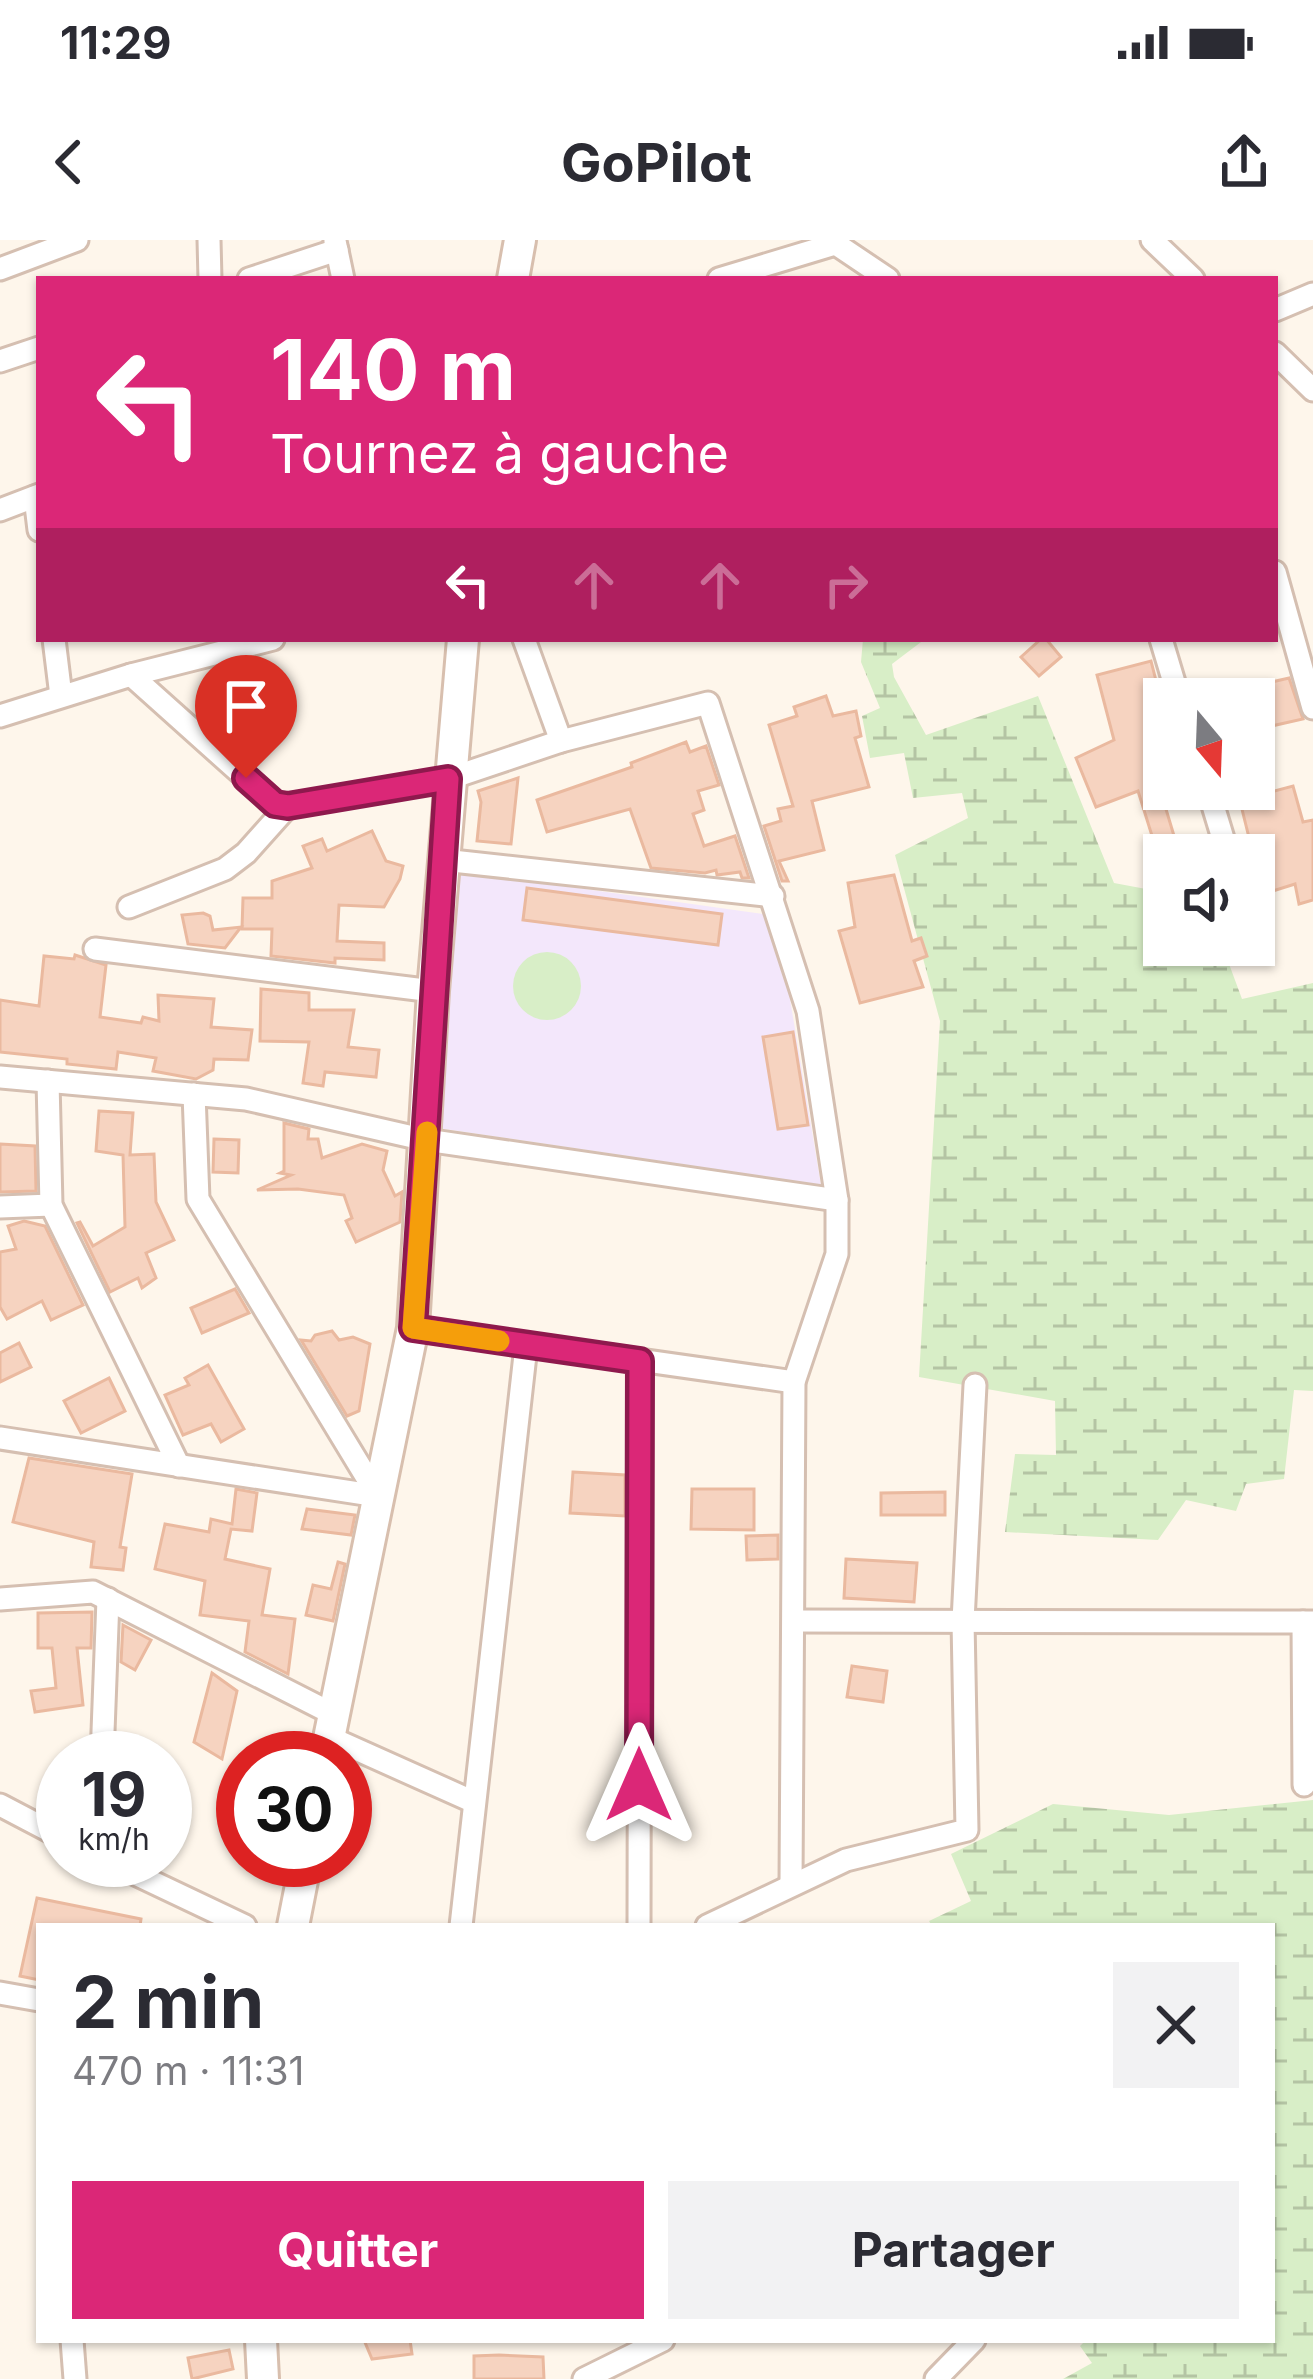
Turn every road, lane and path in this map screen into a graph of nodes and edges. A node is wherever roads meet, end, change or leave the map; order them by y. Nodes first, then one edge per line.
1 (77, 240) edge
2 (209, 240) edge
3 (520, 240) edge
4 (1152, 240) edge
5 (833, 242) edge
6 (336, 245) edge
7 (0, 269) edge
8 (210, 276) edge
9 (256, 276) edge
10 (342, 276) edge
11 (514, 276) edge
12 (728, 276) edge
13 (884, 276) edge
14 (1190, 276) edge
15 (1313, 294) edge
16 (1278, 309) edge
17 (36, 349) edge
18 (1278, 356) edge
19 (0, 361) edge
20 (1313, 390) edge
21 (36, 496) edge
22 (0, 510) edge
23 (1278, 583) edge
24 (54, 642) edge
25 (261, 642) edge
26 (463, 642) edge
27 (525, 642) edge
28 (1161, 642) edge
29 (131, 675) junction
30 (1172, 678) edge
31 (61, 696) junction
32 (1313, 708) edge
33 (0, 716) edge
34 (561, 741) junction
35 (448, 779) junction
36 (288, 806) junction
37 (443, 860) junction
38 (773, 896) junction
39 (130, 907) dead end
40 (95, 949) dead end
41 (433, 991) junction
42 (0, 1076) edge
43 (48, 1081) junction
44 (194, 1094) junction
45 (426, 1140) junction
46 (837, 1200) junction
47 (51, 1204) junction
48 (0, 1207) edge
49 (413, 1328) junction
50 (526, 1346) junction
51 (640, 1361) junction
52 (794, 1382) junction
53 (975, 1385) dead end
54 (0, 1438) edge
55 (179, 1466) junction
56 (378, 1496) junction
57 (0, 1599) edge
58 (108, 1599) junction
59 (794, 1621) junction
60 (964, 1622) junction
61 (1308, 1622) edge
62 (103, 1731) edge
63 (321, 1731) edge
64 (330, 1731) edge
65 (372, 1755) edge
66 (1304, 1785) dead end
67 (475, 1802) junction
68 (0, 1804) edge
69 (36, 1823) edge
70 (791, 1884) junction
71 (163, 1887) edge
72 (301, 1887) edge
73 (239, 1923) edge
74 (294, 1923) edge
75 (461, 1923) edge
76 (639, 1923) edge
77 (713, 1923) edge
78 (0, 1993) edge
79 (36, 1999) edge
80 (72, 2343) edge
81 (261, 2343) edge
82 (971, 2343) edge
83 (640, 2346) edge
84 (75, 2379) edge
85 (262, 2379) edge
86 (584, 2379) edge
87 (936, 2379) edge

1 - 7 street
2 - 8 street
3 - 11 street
4 - 14 street
5 - 12 street
5 - 13 street
6 - 9 street
6 - 10 street
15 - 16 street
17 - 19 street
18 - 20 street
21 - 22 street
23 - 32 street
24 - 31 street
25 - 29 street
26 - 35 street
27 - 34 street
28 - 30 street
29 - 31 street
29 - 36 street
31 - 33 street
34 - 35 street
34 - 38 street
35 - 36 street
35 - 37 street
36 - 39 street
37 - 38 street
37 - 41 street
38 - 46 street
40 - 41 street
41 - 45 street
42 - 43 street
43 - 44 street
43 - 47 street
44 - 45 street
44 - 56 street
45 - 46 street
45 - 49 street
46 - 52 street
47 - 48 street
47 - 55 street
49 - 50 street
49 - 56 street
50 - 51 street
50 - 67 street
51 - 52 street
51 - 76 street
52 - 59 street
53 - 60 street
54 - 55 street
55 - 56 street
56 - 64 street
57 - 58 street
58 - 62 street
58 - 63 street
59 - 60 street
59 - 70 street
60 - 61 street
60 - 70 street
61 - 66 street
65 - 67 street
67 - 75 street
68 - 69 street
70 - 77 street
71 - 73 street
72 - 74 street
78 - 79 street
80 - 84 street
81 - 85 street
82 - 87 street
83 - 86 street

